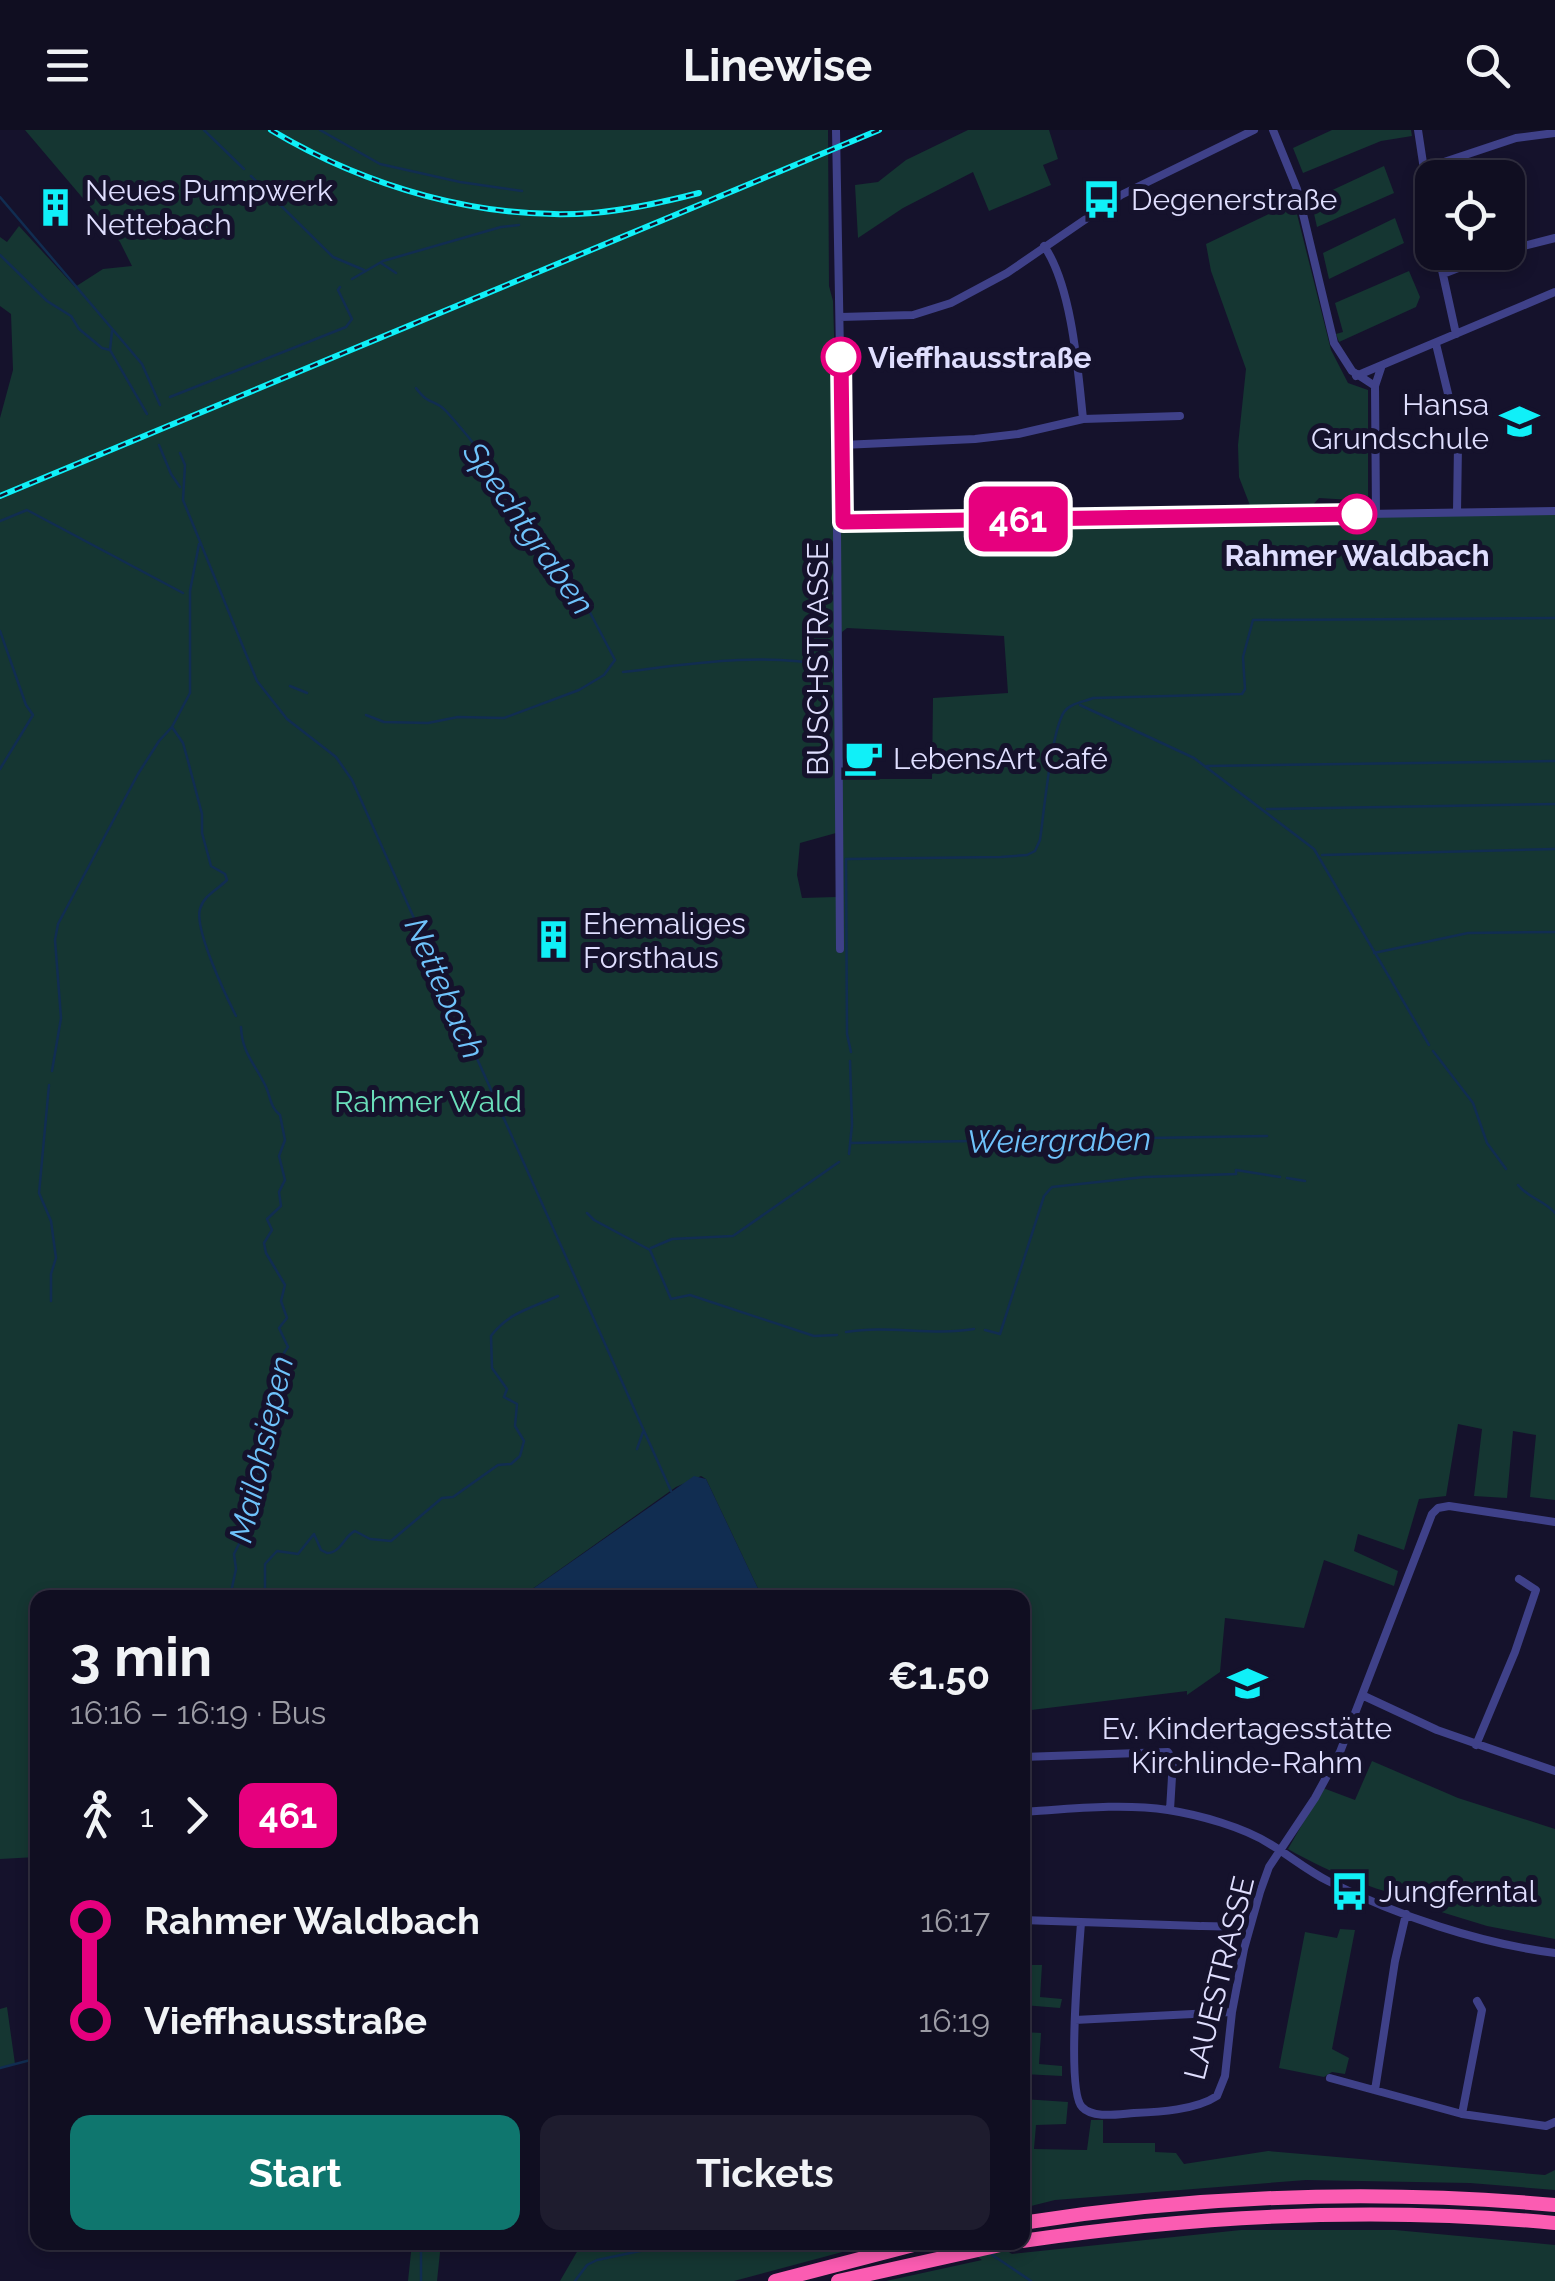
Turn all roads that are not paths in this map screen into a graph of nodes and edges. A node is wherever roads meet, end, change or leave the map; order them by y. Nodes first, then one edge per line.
1 (836, 130) edge
2 (1254, 130) edge
3 (1273, 130) edge
4 (1418, 130) edge
5 (1555, 133) edge
6 (1423, 160) edge
7 (1448, 160) edge
8 (1555, 238) edge
9 (1044, 246) junction
10 (1525, 246) edge
11 (1442, 270) edge
12 (1453, 270) edge
13 (1443, 274) junction
14 (1555, 292) edge
15 (840, 317) junction
16 (1456, 334) junction
17 (1436, 344) junction
18 (1382, 365) junction
19 (1356, 376) junction
20 (1376, 386) junction
21 (1451, 406) dead end
22 (1180, 416) dead end
23 (1082, 420) junction
24 (842, 445) junction
25 (1458, 445) dead end
26 (1555, 511) edge
27 (1457, 512) junction
28 (1376, 514) junction
29 (843, 522) junction
30 (840, 949) dead end
31 (1555, 1522) edge
32 (1519, 1578) dead end
33 (1364, 1696) junction
34 (1476, 1745) junction
35 (1030, 1757) edge
36 (1555, 1771) edge
37 (1170, 1810) junction
38 (1030, 1812) edge
39 (1281, 1851) junction
40 (1406, 1914) junction
41 (1030, 1920) edge
42 (1080, 1923) junction
43 (1249, 1927) junction
44 (1555, 1953) edge
45 (1477, 2000) dead end
46 (1232, 2012) junction
47 (1075, 2020) junction
48 (1330, 2078) dead end
49 (1375, 2090) junction
50 (1462, 2114) junction
51 (1555, 2122) edge
52 (1555, 2205) edge
53 (1030, 2222) edge
54 (1555, 2223) edge
55 (1030, 2240) edge
56 (894, 2250) edge
57 (975, 2250) edge
58 (775, 2281) edge
59 (838, 2281) edge

1 - 15 street, BUSCHSTRASSE
2 - 9 street
3 - 19 street
4 - 6 street
5 - 7 street
8 - 10 street
9 - 15 street
9 - 23 street
11 - 13 street
12 - 13 street
13 - 16 street
14 - 16 street
15 - 24 street, BUSCHSTRASSE
16 - 17 street
17 - 18 street
17 - 21 street
18 - 19 street
18 - 20 street
19 - 20 street
20 - 28 street
22 - 23 street
23 - 24 street
24 - 29 street, BUSCHSTRASSE
25 - 27 street
26 - 27 street
27 - 28 street
28 - 29 street
29 - 30 street, BUSCHSTRASSE
31 - 33 street, LAUESTRASSE
32 - 34 street
33 - 34 street
33 - 39 street, LAUESTRASSE
34 - 36 street
35 - 37 street
37 - 38 street
37 - 39 street
39 - 40 street
39 - 43 street, LAUESTRASSE
40 - 44 street
40 - 49 street
41 - 42 street
42 - 43 street
42 - 47 street, LAUESTRASSE
43 - 46 street, LAUESTRASSE
45 - 50 street
46 - 47 street
46 - 47 street, LAUESTRASSE
48 - 49 street
49 - 50 street
50 - 51 street
52 - 53 highway
54 - 55 highway
56 - 58 highway
57 - 59 highway

